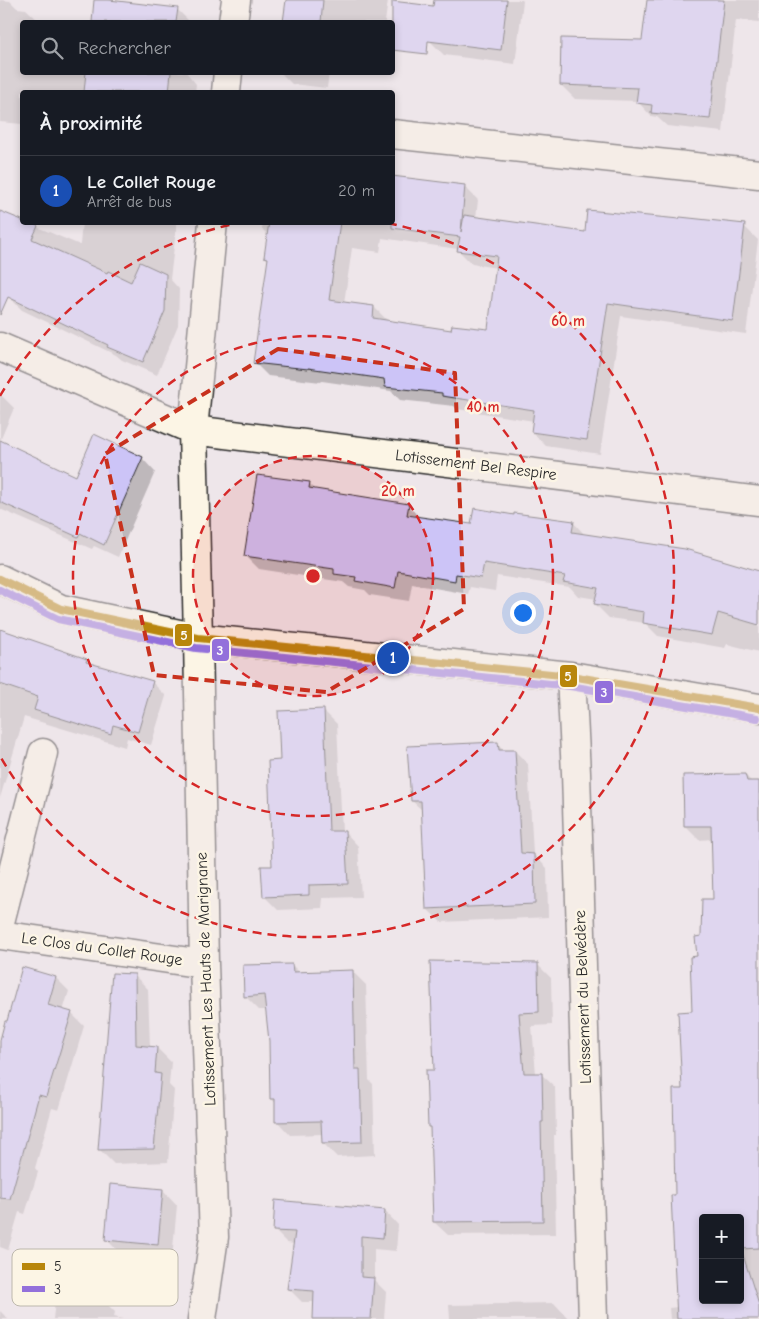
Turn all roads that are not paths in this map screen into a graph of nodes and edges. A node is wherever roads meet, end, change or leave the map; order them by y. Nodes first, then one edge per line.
1 (236, 0) edge
2 (233, 20) edge
3 (228, 75) edge
4 (226, 90) edge
5 (395, 134) edge
6 (759, 174) edge
7 (213, 225) edge
8 (0, 347) edge
9 (193, 430) junction
10 (759, 501) edge
11 (0, 579) edge
12 (198, 638) junction
13 (571, 676) junction
14 (759, 708) edge
15 (43, 753) dead end
16 (0, 922) edge
17 (0, 935) edge
18 (204, 964) junction
19 (202, 1319) edge
20 (593, 1319) edge

1 - 2 street
3 - 4 street
5 - 6 street
7 - 9 street
8 - 9 street, Lotissement Bel Respire
9 - 10 street, Lotissement Bel Respire
9 - 12 street
11 - 12 street
12 - 13 street
12 - 18 street, Lotissement Les Hauts de Marignane
13 - 14 street
13 - 20 street, Lotissement du Belvédère
15 - 16 street, Le Clos du Collet Rouge
17 - 18 street, Le Clos du Collet Rouge
18 - 19 street, Lotissement Les Hauts de Marignane

